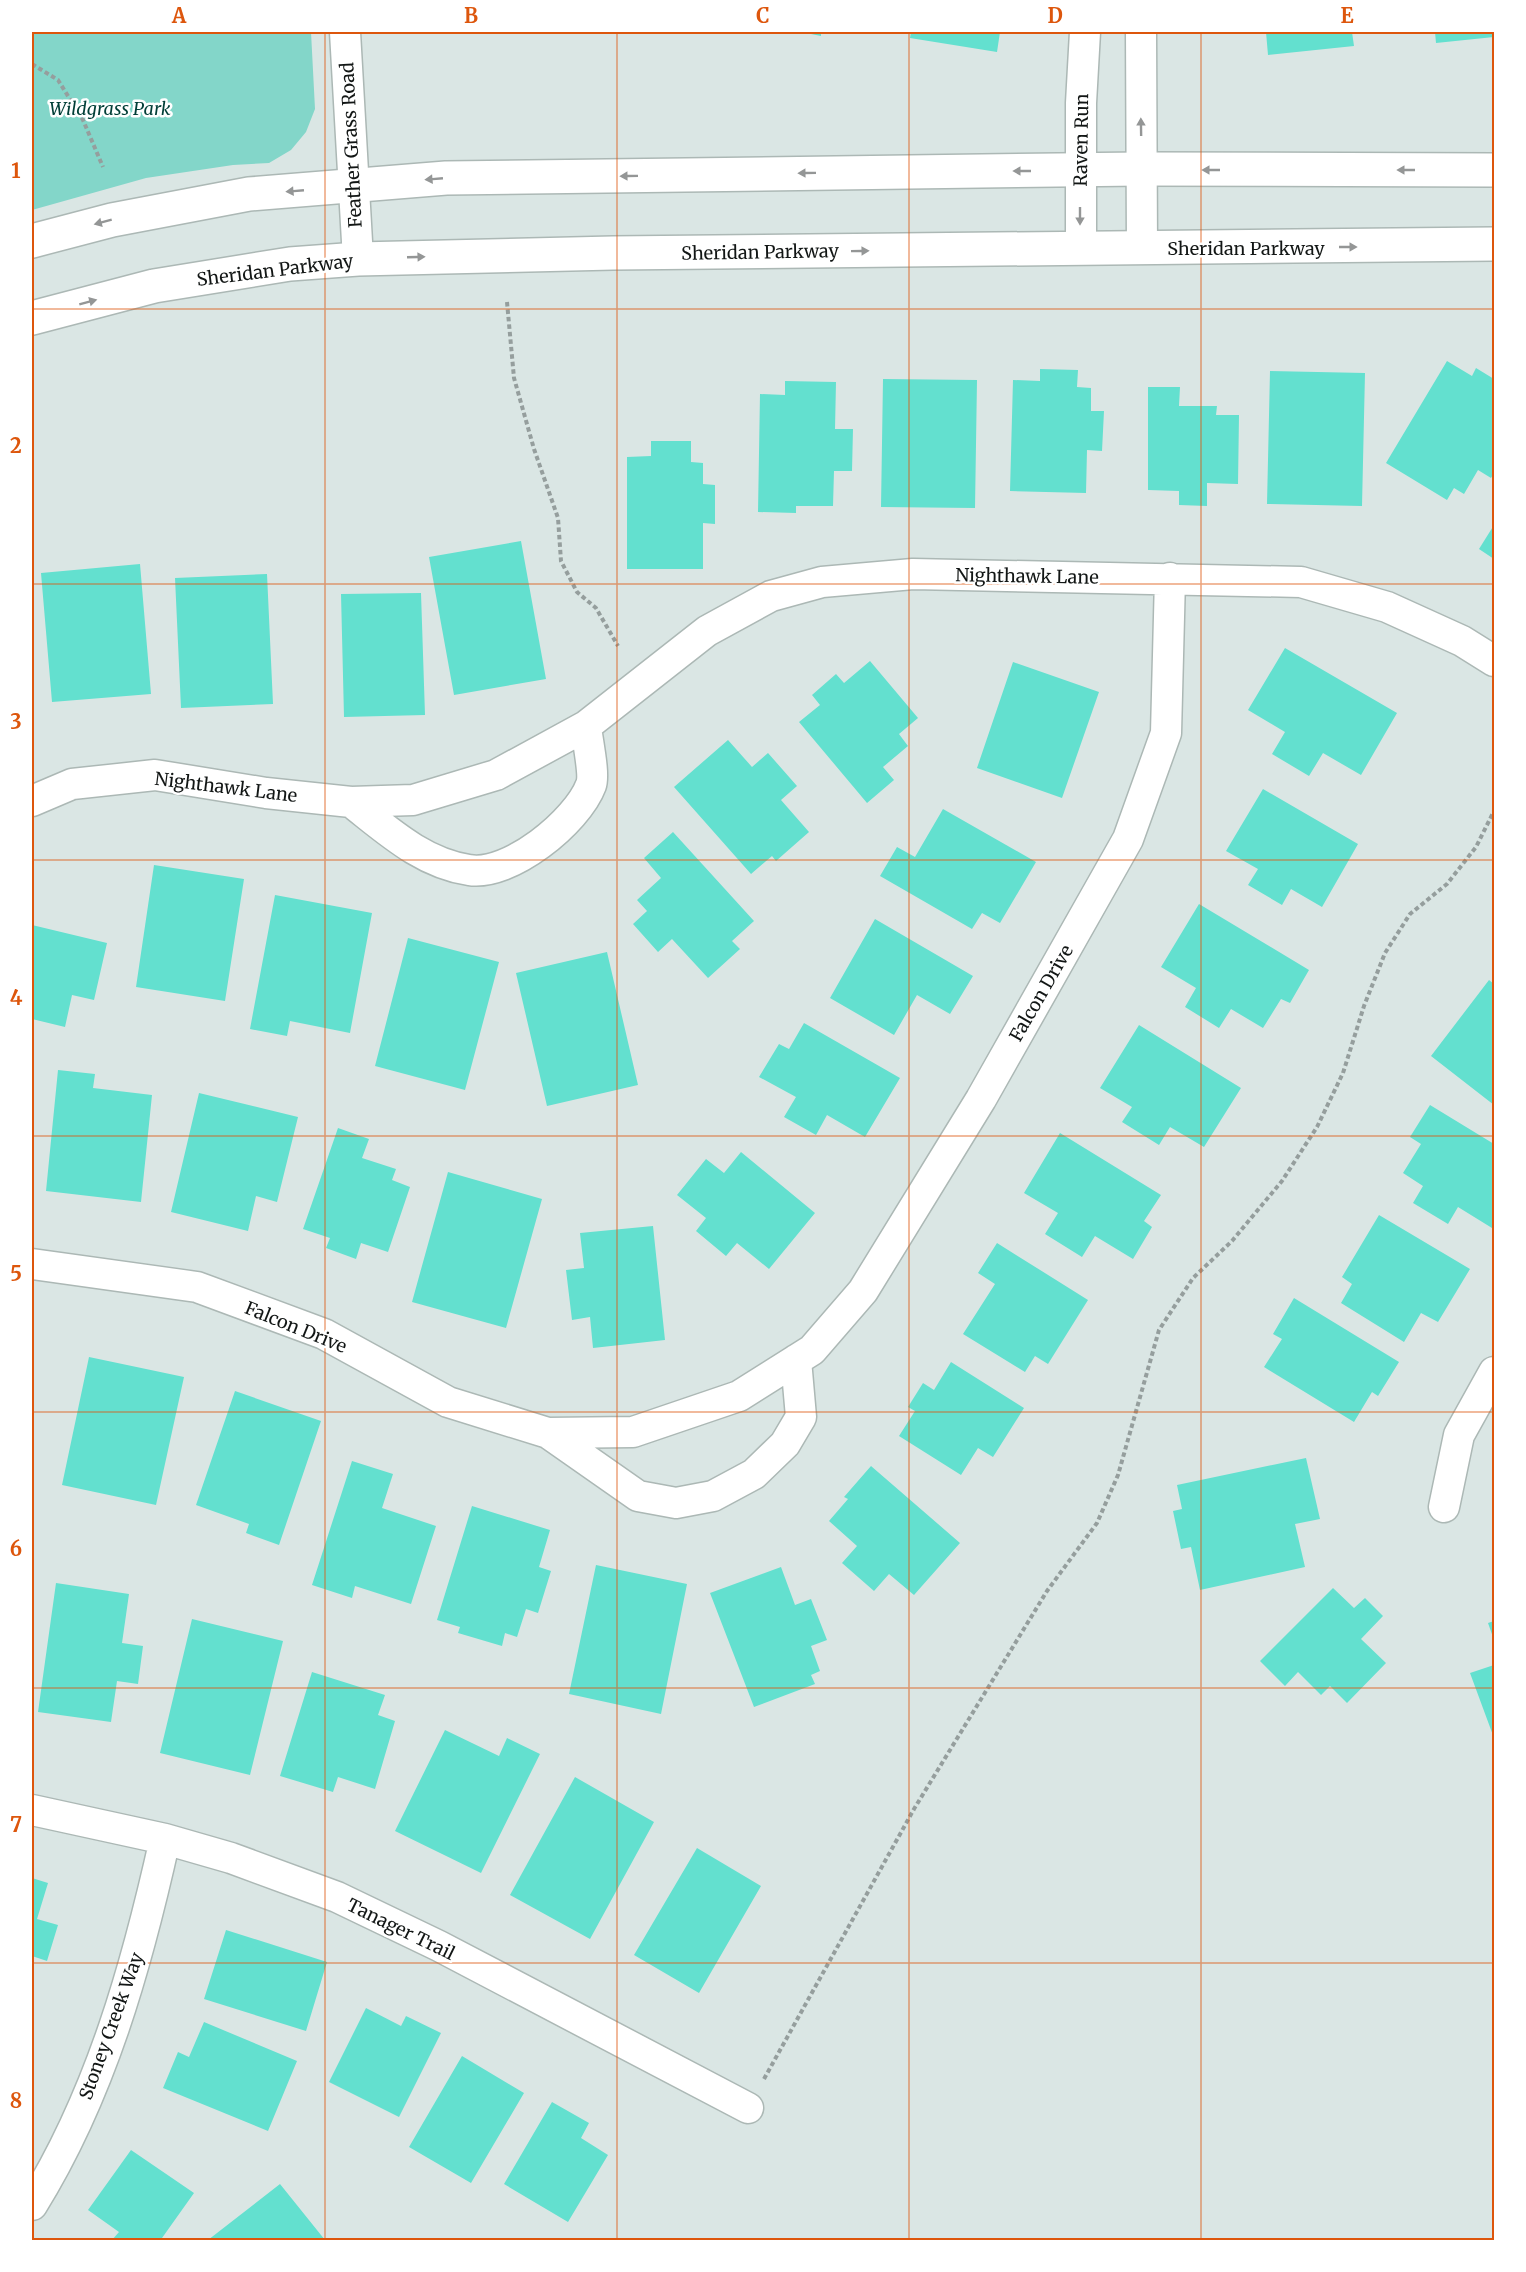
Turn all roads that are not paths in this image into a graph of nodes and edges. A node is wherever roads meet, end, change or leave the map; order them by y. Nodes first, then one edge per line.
1 (345, 32) edge
2 (1084, 32) edge
3 (1141, 32) edge
4 (1141, 169) junction
5 (1080, 170) junction
6 (1494, 170) edge
7 (353, 186) junction
8 (32, 241) edge
9 (1494, 244) edge
10 (1142, 248) junction
11 (1081, 249) junction
12 (358, 259) junction
13 (32, 318) edge
14 (1170, 578) junction
15 (1494, 661) edge
16 (586, 726) junction
17 (32, 801) edge
18 (351, 802) junction
19 (32, 1264) edge
20 (796, 1360) junction
21 (1494, 1371) edge
22 (548, 1433) junction
23 (1444, 1507) dead end
24 (32, 1810) edge
25 (165, 1839) junction
26 (748, 2108) road end
27 (32, 2205) edge

1 - 7 street, Feather Grass Road
2 - 5 street, Raven Run
4 -> 3 street
4 - 5 main road
6 -> 4 main road
4 - 10 street
5 -> 7 main road
5 -> 11 street, Raven Run
7 -> 8 main road
7 - 12 street, Feather Grass Road
10 -> 9 main road, Sheridan Parkway
10 - 11 main road, Sheridan Parkway
12 -> 11 main road, Sheridan Parkway
13 -> 12 main road, Sheridan Parkway
14 - 15 street, Nighthawk Lane
14 - 16 street, Nighthawk Lane
14 - 20 street, Falcon Drive
16 - 18 street, Nighthawk Lane
16 - 18 street
17 - 18 street, Nighthawk Lane
19 - 22 street, Falcon Drive
20 - 22 street, Falcon Drive
20 - 22 street, Falcon Drive
21 - 23 street
24 - 25 street, Tanager Trail
25 - 26 street, Tanager Trail
25 - 27 street, Stoney Creek Way

